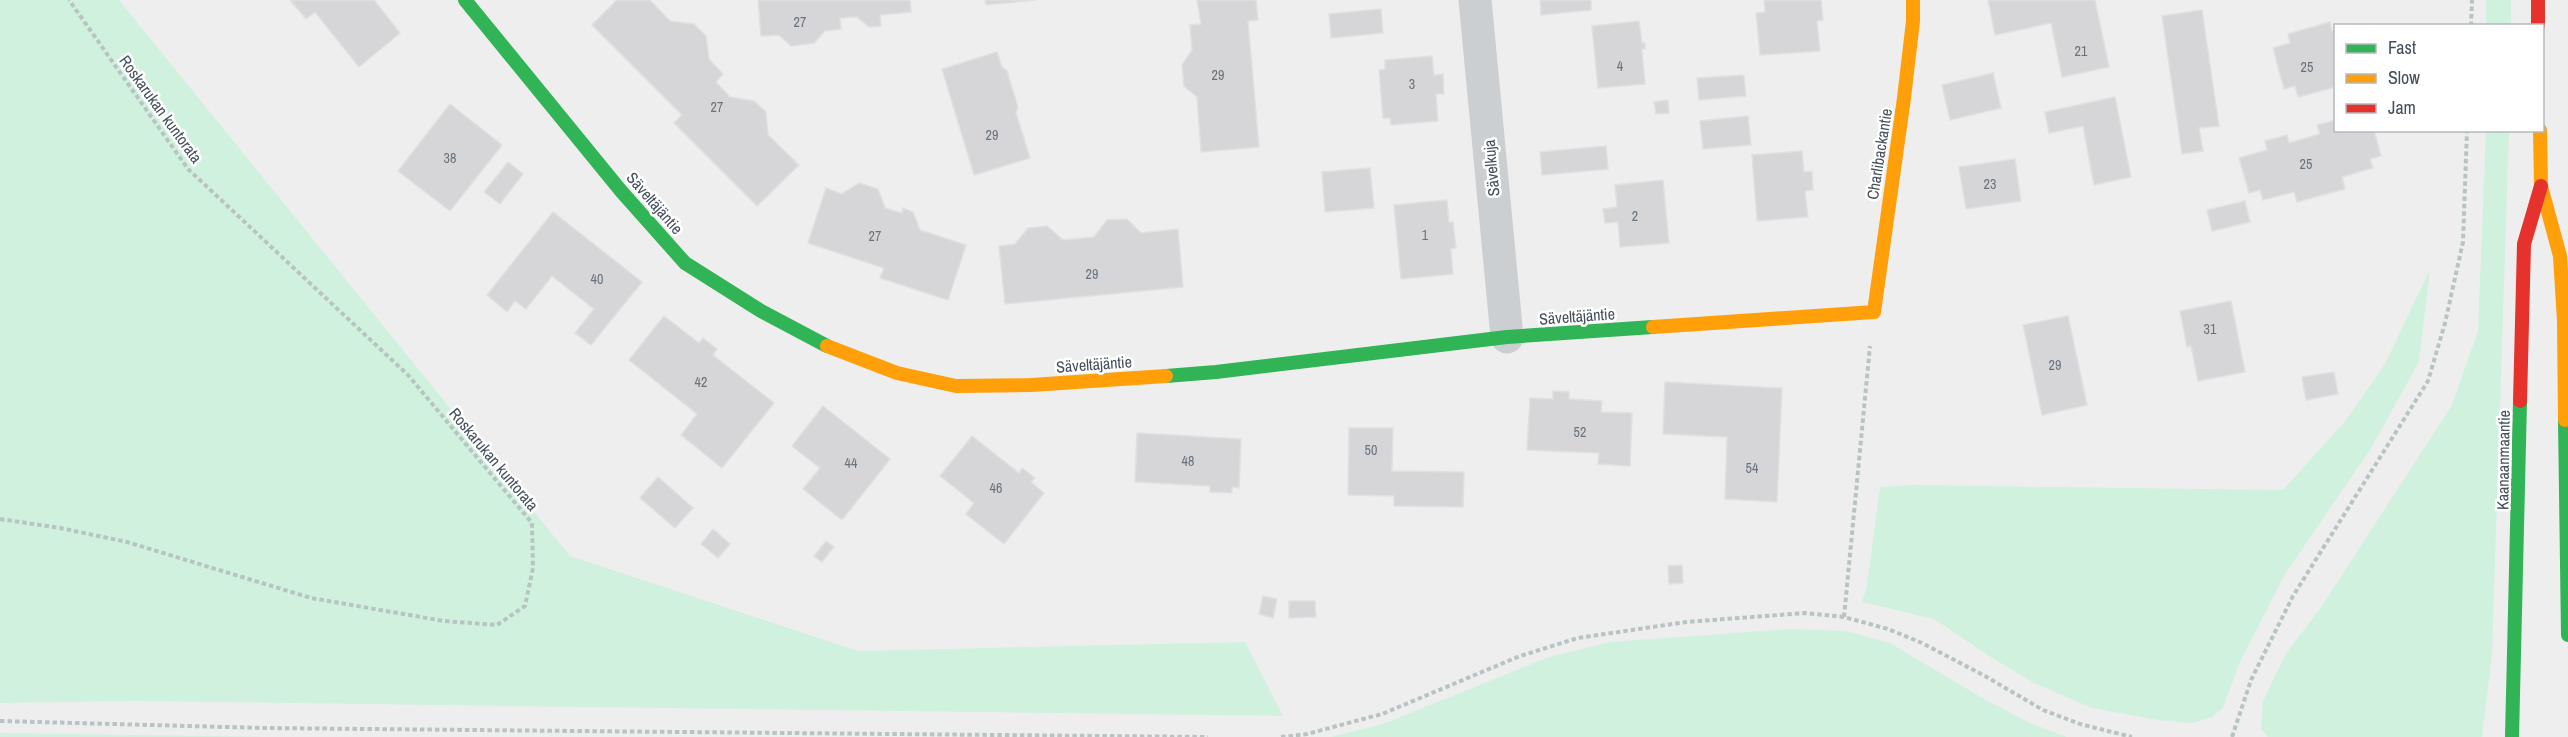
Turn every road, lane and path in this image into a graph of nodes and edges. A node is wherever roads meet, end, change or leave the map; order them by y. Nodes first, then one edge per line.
1 (69, 0) edge
2 (465, 0) edge
3 (1476, 0) edge
4 (1913, 0) edge
5 (2472, 0) edge
6 (2538, 0) edge
7 (2471, 24) edge
8 (2538, 24) edge
9 (2467, 132) edge
10 (2540, 132) edge
11 (2541, 186) junction
12 (1874, 312) junction
13 (1507, 337) junction
14 (0, 519) edge
15 (1844, 617) junction
16 (2568, 635) edge
17 (0, 721) edge
18 (1208, 737) edge
19 (1281, 737) edge
20 (2132, 737) edge
21 (2232, 737) edge
22 (2512, 737) edge

1 - 14 path, Roskarukan kuntorata
2 - 13 street, Säveltäjäntie
3 - 13 street, Sävelkuja
4 - 12 street, Charlibackantie
5 - 7 path
6 - 8 street
9 - 21 path
10 - 11 street, Kaanaanmaantie
11 - 16 street, Kaanaanmaantie
11 - 22 street, Kaanaanmaantie
12 - 13 street, Säveltäjäntie
12 - 15 path
15 - 19 path
15 - 20 path
17 - 18 path

